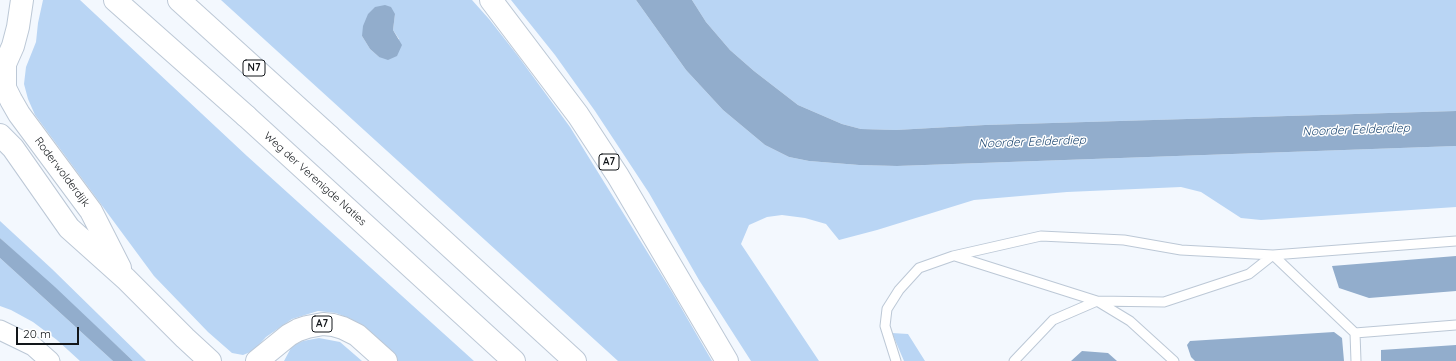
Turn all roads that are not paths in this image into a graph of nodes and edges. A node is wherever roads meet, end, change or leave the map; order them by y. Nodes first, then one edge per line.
1 (115, 0) edge
2 (179, 0) edge
3 (491, 0) edge
4 (21, 4) edge
5 (3, 67) edge
6 (0, 135) edge
7 (1456, 241) edge
8 (1273, 255) junction
9 (953, 256) junction
10 (126, 279) junction
11 (1097, 301) junction
12 (1456, 325) edge
13 (0, 330) edge
14 (1355, 332) junction
15 (50, 361) edge
16 (210, 361) edge
17 (257, 361) edge
18 (386, 361) edge
19 (514, 361) edge
20 (575, 361) edge
21 (727, 361) edge
22 (896, 361) edge
23 (1014, 361) edge
24 (1174, 361) edge
25 (1356, 361) edge

1 - 19 main road, Weg der Verenigde Naties
2 - 20 main road, N7
3 - 21 main road, A7
4 - 5 main road
5 - 10 main road, Roderwolderdijk
6 - 10 main road, Roderwolderdijk
7 - 8 lane
8 - 9 lane
8 - 11 lane
8 - 14 lane
9 - 11 lane
9 - 22 lane
10 - 16 main road, Roderwolderdijk
11 - 23 lane
11 - 24 lane
12 - 14 lane
13 - 15 street
14 - 25 lane
17 - 18 main road, A7

